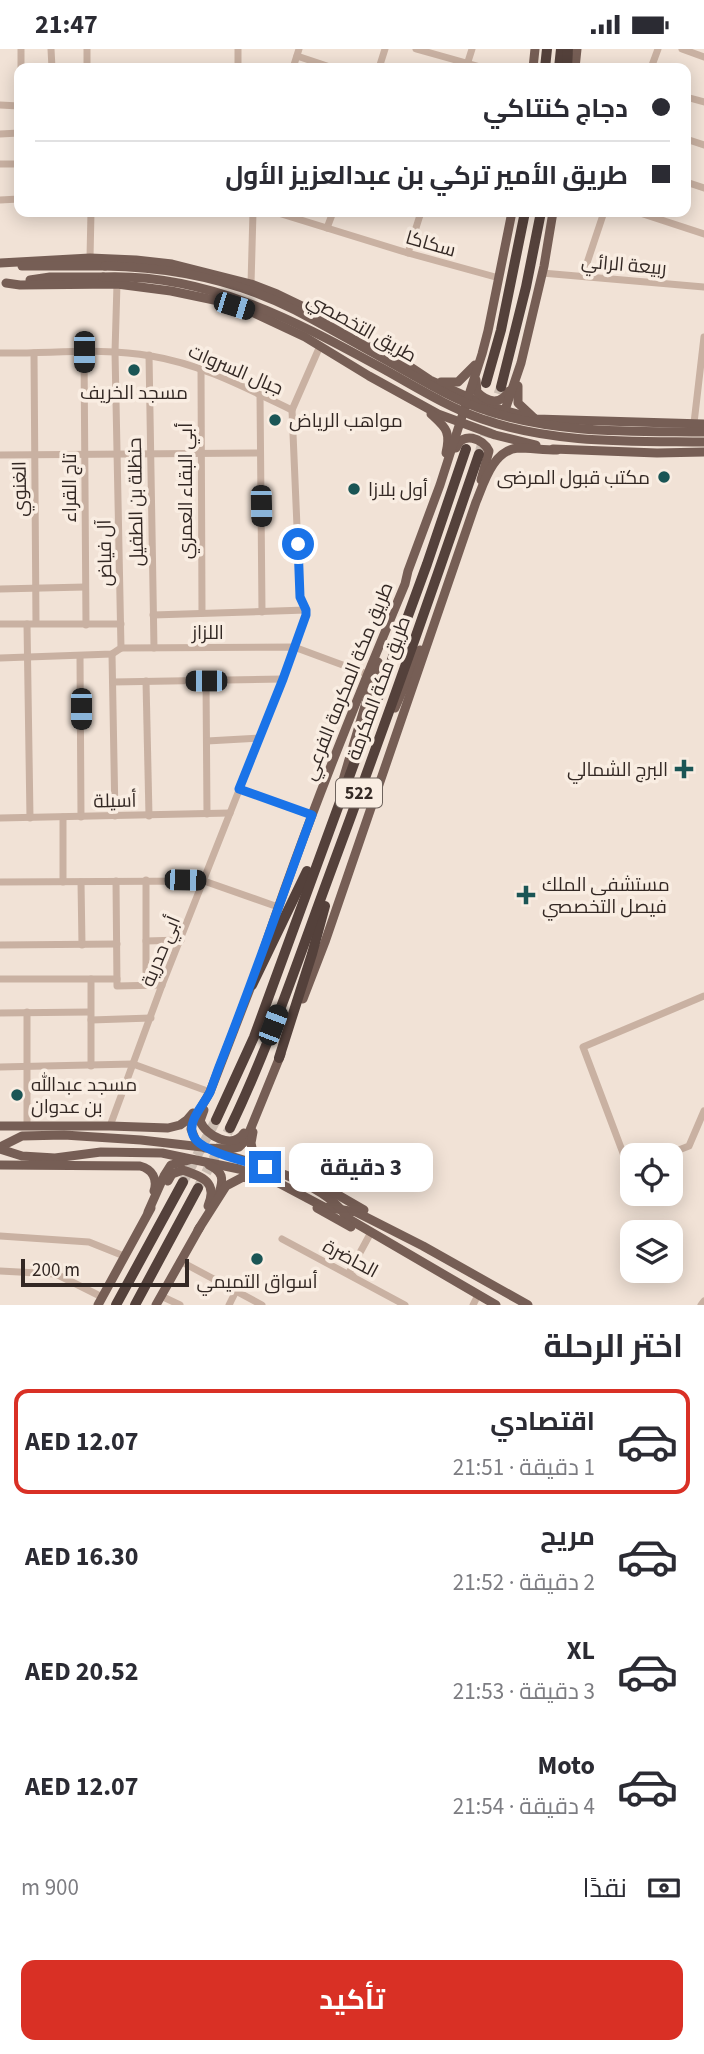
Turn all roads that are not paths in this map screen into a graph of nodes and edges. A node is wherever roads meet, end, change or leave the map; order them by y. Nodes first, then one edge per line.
1 (416, 49) edge
2 (682, 49) edge
3 (298, 53) edge
4 (704, 57) edge
5 (321, 63) edge
6 (461, 63) edge
7 (91, 217) edge
8 (253, 217) edge
9 (291, 217) edge
10 (331, 217) edge
11 (419, 217) edge
12 (511, 217) edge
13 (524, 217) edge
14 (540, 217) edge
15 (553, 217) edge
16 (602, 217) edge
17 (652, 217) edge
18 (327, 228) junction
19 (704, 234) edge
20 (408, 253) junction
21 (90, 258) junction
22 (0, 265) edge
23 (104, 272) junction
24 (542, 273) junction
25 (583, 275) junction
26 (499, 278) junction
27 (3, 283) edge
28 (117, 284) junction
29 (251, 284) junction
30 (704, 287) edge
31 (704, 337) edge
32 (320, 346) junction
33 (84, 352) junction
34 (115, 352) junction
35 (0, 353) edge
36 (34, 353) junction
37 (482, 354) junction
38 (149, 355) junction
39 (521, 363) junction
40 (201, 368) junction
41 (430, 380) junction
42 (486, 383) tunnel mouth
43 (501, 387) tunnel mouth
44 (260, 394) junction
45 (468, 398) junction
46 (422, 405) junction
47 (292, 410) junction
48 (506, 412) junction
49 (536, 419) junction
50 (461, 423) junction
51 (699, 423) edge
52 (704, 432) edge
53 (704, 442) edge
54 (466, 449) tunnel mouth
55 (557, 450) junction
56 (704, 452) edge
57 (200, 453) junction
58 (260, 453) junction
59 (84, 454) junction
60 (150, 454) junction
61 (479, 454) tunnel mouth
62 (0, 455) edge
63 (35, 455) junction
64 (118, 455) junction
65 (439, 485) junction
66 (476, 502) junction
67 (405, 585) junction
68 (85, 587) junction
69 (447, 587) junction
70 (37, 588) junction
71 (0, 589) edge
72 (306, 610) junction
73 (262, 612) junction
74 (202, 613) junction
75 (153, 615) junction
76 (0, 624) edge
77 (27, 624) junction
78 (36, 624) junction
79 (121, 624) junction
80 (86, 625) junction
81 (294, 647) junction
82 (121, 648) junction
83 (154, 648) junction
84 (112, 654) junction
85 (80, 656) junction
86 (27, 657) junction
87 (0, 658) edge
88 (368, 674) junction
89 (283, 679) junction
90 (146, 681) junction
91 (206, 681) junction
92 (113, 682) junction
93 (259, 738) junction
94 (206, 741) junction
95 (363, 784) junction
96 (239, 789) junction
97 (230, 813) junction
98 (207, 814) junction
99 (149, 815) junction
100 (312, 815) junction
101 (115, 816) junction
102 (63, 817) junction
103 (81, 817) junction
104 (0, 818) edge
105 (30, 818) junction
106 (331, 821) junction
107 (340, 845) junction
108 (146, 880) junction
109 (116, 881) junction
110 (204, 881) junction
111 (0, 882) edge
112 (63, 882) junction
113 (81, 882) junction
114 (278, 907) junction
115 (181, 940) junction
116 (146, 941) junction
117 (117, 944) junction
118 (82, 945) junction
119 (0, 946) edge
120 (0, 979) edge
121 (91, 979) junction
122 (117, 982) junction
123 (146, 985) junction
124 (162, 985) junction
125 (252, 985) junction
126 (704, 996) edge
127 (0, 1013) edge
128 (27, 1013) junction
129 (90, 1016) junction
130 (151, 1018) junction
131 (279, 1058) junction
132 (133, 1064) junction
133 (92, 1066) junction
134 (0, 1067) edge
135 (26, 1067) junction
136 (210, 1092) junction
137 (704, 1111) edge
138 (216, 1120) tunnel mouth
139 (27, 1125) junction
140 (0, 1126) edge
141 (110, 1126) junction
142 (230, 1128) tunnel mouth
143 (620, 1145) edge
144 (0, 1148) edge
145 (205, 1148) junction
146 (683, 1148) edge
147 (198, 1160) junction
148 (0, 1165) edge
149 (183, 1182) tunnel mouth
150 (198, 1188) tunnel mouth
151 (342, 1209) junction
152 (148, 1212) junction
153 (198, 1230) junction
154 (0, 1236) edge
155 (369, 1236) junction
156 (282, 1239) dead end
157 (423, 1246) junction
158 (124, 1256) junction
159 (180, 1261) junction
160 (425, 1263) junction
161 (0, 1271) edge
162 (236, 1291) junction
163 (386, 1295) junction
164 (478, 1295) junction
165 (161, 1296) junction
166 (100, 1301) edge
167 (116, 1305) edge
168 (135, 1305) edge
169 (156, 1305) edge
170 (180, 1305) edge
171 (229, 1305) edge
172 (262, 1305) edge
173 (380, 1305) edge
174 (405, 1305) edge
175 (472, 1305) edge
176 (496, 1305) edge
177 (528, 1305) edge

1 - 6 street
2 - 4 street
3 - 5 street
7 - 21 street
8 - 29 street
9 - 18 street, سكاكا
10 - 18 street
11 - 20 street
12 - 26 main road, طريق مكة المكرمة الفرعي
13 - 42 highway
14 - 43 highway
15 - 24 main road
16 - 25 street
17 - 19 street
18 - 20 street, سكاكا
20 - 26 street, سكاكا
21 - 22 main road
21 - 29 main road
22 - 23 main road, طريق التخصصي
23 - 27 main road, طريق التخصصي
23 - 52 main road, طريق التخصصي, bridge
23 - 53 main road, طريق التخصصي, bridge
24 - 25 street, ربيعة الرائي
24 - 39 main road
25 - 30 street, ربيعة الرائي
26 - 37 main road, طريق مكة المكرمة الفرعي
27 - 28 main road
28 - 32 main road
28 - 34 street, آل فياض
29 - 41 main road
31 - 51 street
32 - 46 main road
32 - 47 street, أبي حدرية
33 - 34 street, جبال السروات
33 - 36 street, جبال السروات
33 - 59 street, تاج القراء
34 - 38 street, جبال السروات
34 - 64 street, آل فياض
35 - 36 street, جبال السروات
36 - 63 street, الغنوي
37 - 39 main road
37 - 41 main road
37 - 45 main road, طريق مكة المكرمة الفرعي
38 - 40 street, جبال السروات
38 - 60 street, حنظلة بن الطفيل
39 - 48 main road
39 - 49 main road
40 - 44 street, جبال السروات
40 - 57 street, أبي البقاء العمري
41 - 45 main road
44 - 47 street, جبال السروات
44 - 58 street
45 - 48 main road
45 - 50 main road, طريق مكة المكرمة الفرعي
46 - 50 main road
46 - 65 main road
47 - 72 street, أبي حدرية
48 - 49 main road
48 - 50 main road
49 - 51 main road
49 - 55 main road
50 - 55 main road
50 - 65 main road, طريق مكة المكرمة الفرعي
54 - 106 highway, طريق مكة المكرمة / 522
55 - 56 main road
55 - 66 main road
57 - 58 street
57 - 60 street
57 - 74 street, أبي البقاء العمري
58 - 73 street
59 - 63 street
59 - 64 street
59 - 68 street, تاج القراء
60 - 64 street
60 - 75 street, حنظلة بن الطفيل
61 - 95 highway, طريق مكة المكرمة / 522
62 - 63 street
63 - 70 street, الغنوي
64 - 79 street, آل فياض
65 - 66 main road
65 - 67 main road, طريق مكة المكرمة الفرعي
66 - 69 main road
67 - 88 main road, طريق مكة المكرمة الفرعي
67 - 106 main road
68 - 70 street
68 - 80 street, تاج القراء
69 - 95 main road
69 - 131 main road
70 - 71 street
70 - 78 street, الغنوي
72 - 73 street
72 - 81 street, أبي حدرية
73 - 74 street
74 - 75 street
75 - 83 street, حنظلة بن الطفيل
76 - 77 street
77 - 78 street
77 - 86 street
78 - 80 street
79 - 80 street
79 - 82 street, آل فياض
81 - 83 street, اللزاز
81 - 88 street
81 - 89 street, أبي حدرية
82 - 83 street, اللزاز
82 - 84 street
84 - 85 street
84 - 92 street
85 - 86 street
85 - 103 street
86 - 87 street
86 - 105 street
88 - 100 main road, طريق مكة المكرمة الفرعي
89 - 91 street
89 - 93 street, أبي حدرية
90 - 91 street
90 - 92 street
90 - 99 street
91 - 94 street
92 - 101 street
93 - 94 street
93 - 96 street, أبي حدرية
94 - 98 street
95 - 107 highway, طريق مكة المكرمة / 522
96 - 97 street, أبي حدرية
96 - 100 street
97 - 98 street, أسيلة
97 - 110 street, أبي حدرية
98 - 99 street, أسيلة
99 - 101 street, أسيلة
100 - 114 main road, طريق مكة المكرمة الفرعي
101 - 103 street, أسيلة
102 - 103 street, أسيلة
102 - 105 street, أسيلة
102 - 112 street
104 - 105 street, أسيلة
106 - 125 highway
106 - 138 highway, طريق مكة المكرمة / 522
107 - 131 highway
107 - 142 highway, طريق مكة المكرمة / 522
108 - 109 street
108 - 110 street
108 - 116 street
109 - 113 street
109 - 117 street
110 - 114 street
110 - 115 street, أبي حدرية
111 - 112 street
112 - 113 street
113 - 118 street
114 - 125 main road, طريق مكة المكرمة الفرعي
115 - 116 street
115 - 124 street, أبي حدرية
116 - 123 street
117 - 118 street
117 - 122 street
118 - 119 street
120 - 121 street
121 - 122 street
121 - 129 street
122 - 123 street
123 - 124 street
124 - 130 street, أبي حدرية
125 - 136 main road, طريق مكة المكرمة الفرعي
126 - 143 street
127 - 128 street
128 - 129 street
128 - 135 street
129 - 130 street
129 - 133 street
130 - 132 street, أبي حدرية
131 - 136 main road
131 - 145 main road
131 - 157 main road
132 - 133 street
132 - 136 street
132 - 141 street, أبي حدرية
133 - 135 street
134 - 135 street
135 - 139 street
136 - 141 main road
136 - 145 main road, طريق مكة المكرمة الفرعي
137 - 146 street
139 - 140 main road
139 - 141 main road
144 - 145 main road
144 - 147 main road
145 - 151 main road
147 - 151 main road
147 - 152 main road
147 - 153 main road
148 - 152 main road
149 - 167 highway
150 - 168 highway
151 - 157 main road
151 - 160 main road
152 - 153 main road
152 - 158 main road
153 - 155 main road
153 - 159 main road
154 - 158 street
155 - 160 main road
155 - 163 street
156 - 163 street, الحاضرة
157 - 177 main road
158 - 166 main road
159 - 162 street
159 - 165 main road
160 - 164 main road
161 - 166 street
162 - 171 street
162 - 172 street
163 - 173 street
163 - 174 street, الحاضرة
164 - 175 street
164 - 176 main road
165 - 169 main road
165 - 170 street

